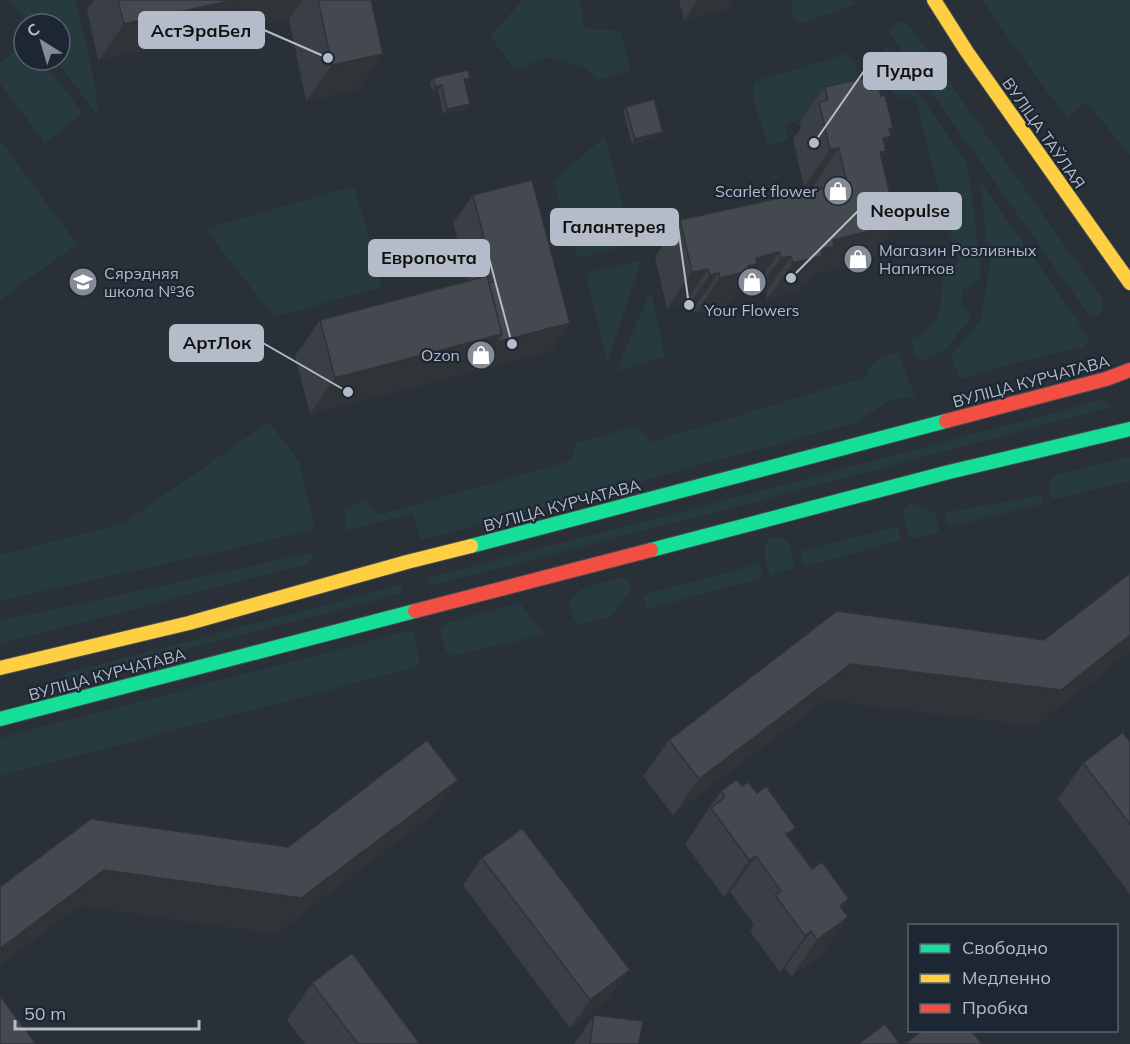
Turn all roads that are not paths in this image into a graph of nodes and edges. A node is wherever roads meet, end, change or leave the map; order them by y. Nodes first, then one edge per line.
1 (934, 0) edge
2 (1130, 283) edge
3 (1130, 370) edge
4 (1130, 429) edge
5 (0, 668) edge
6 (0, 719) edge

1 - 2 main road, ВУЛІЦА ТАЎЛАЯ
3 - 5 main road, ВУЛІЦА КУРЧАТАВА
4 - 6 main road, ВУЛІЦА КУРЧАТАВА

